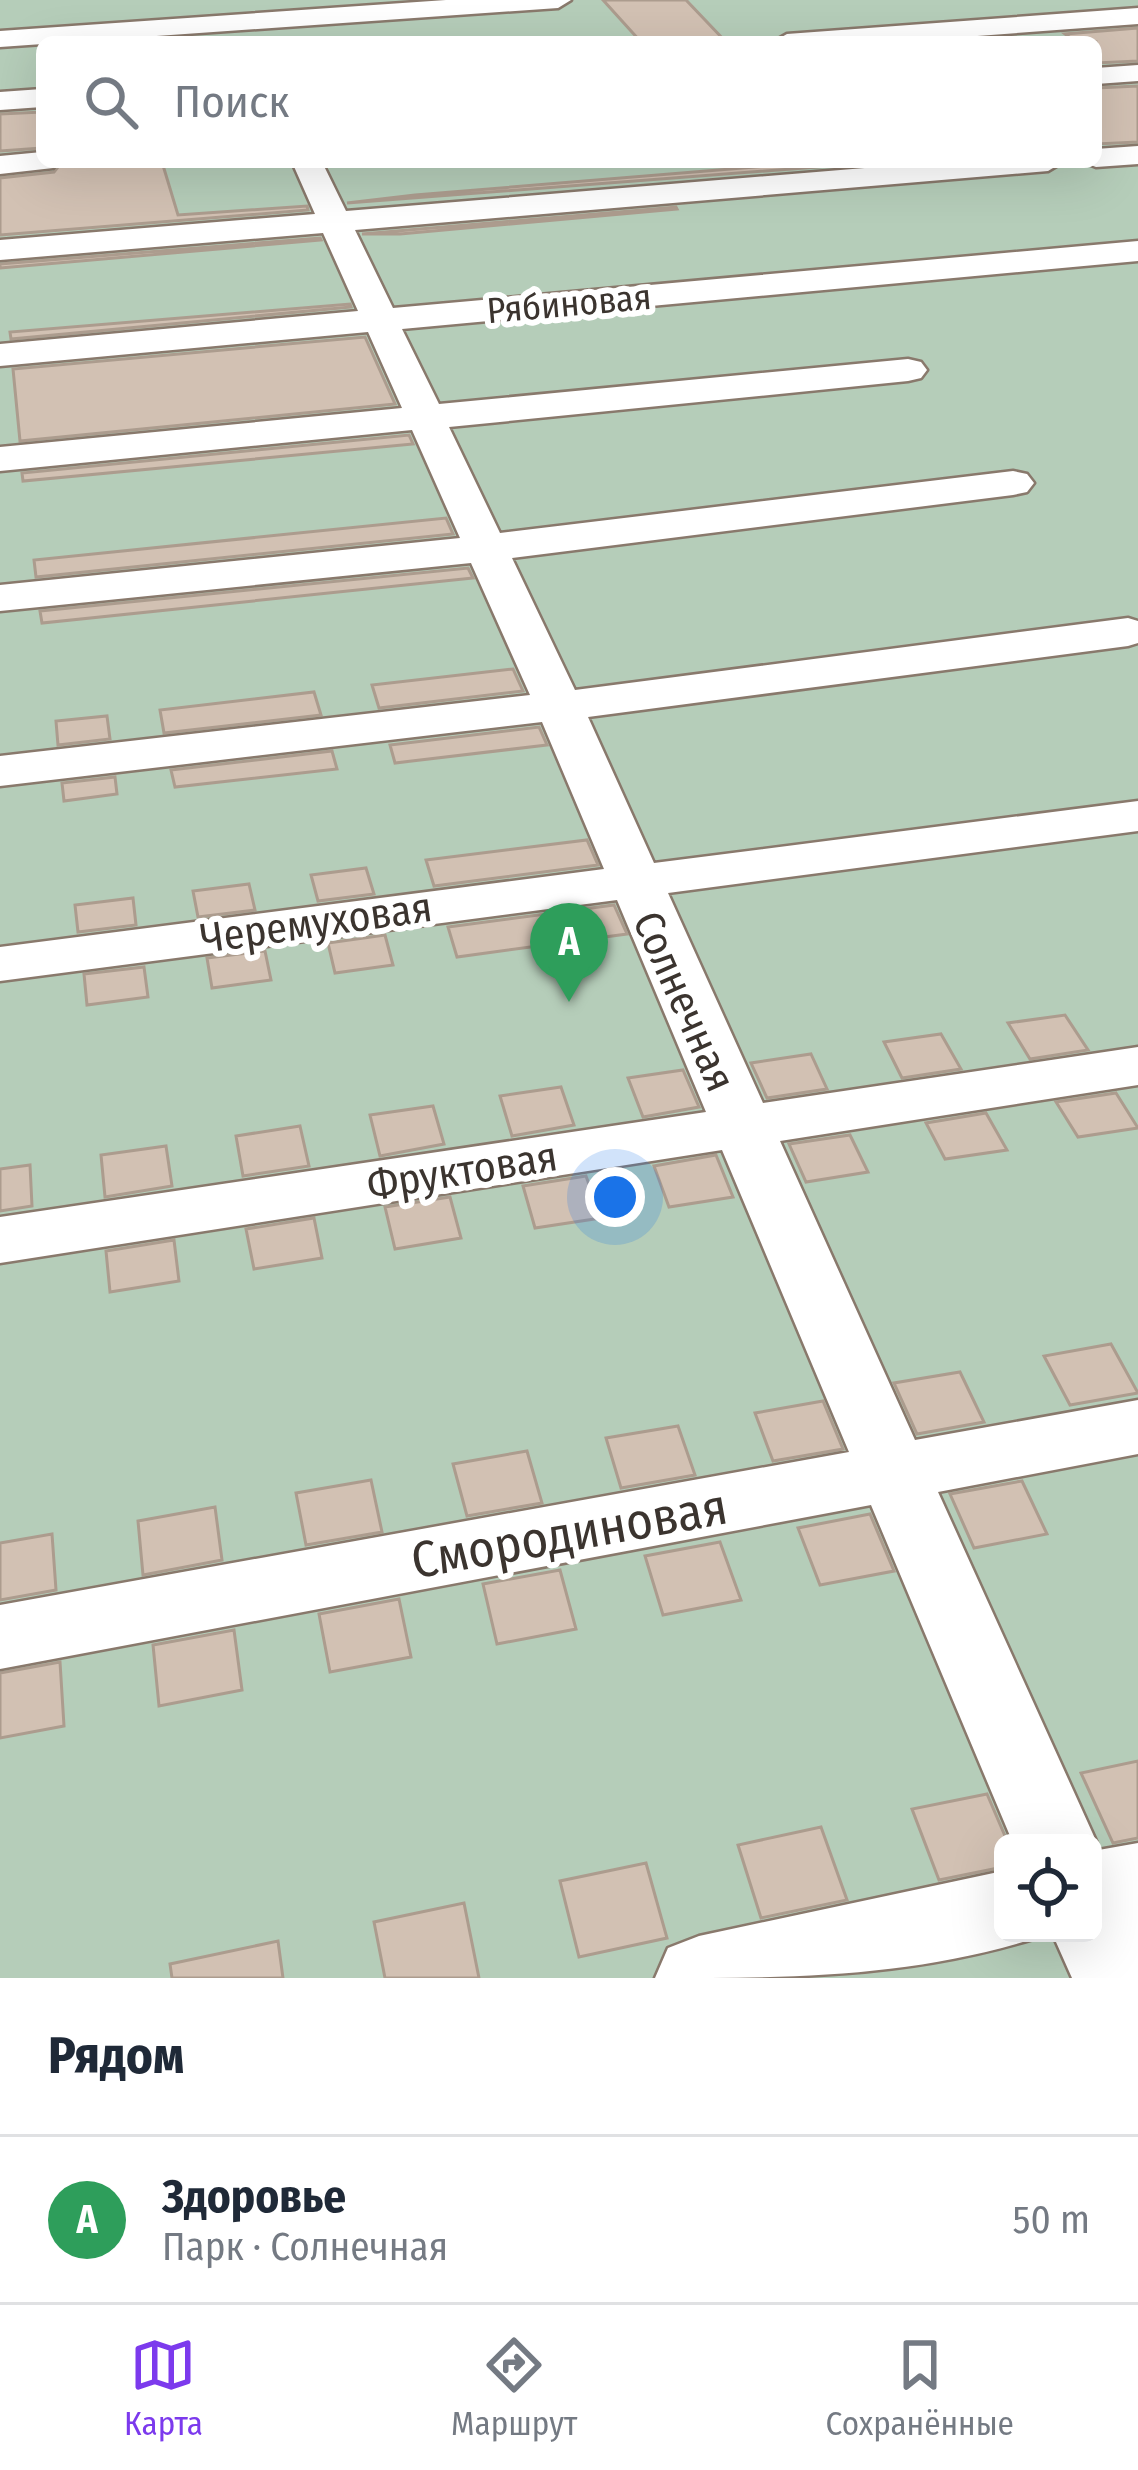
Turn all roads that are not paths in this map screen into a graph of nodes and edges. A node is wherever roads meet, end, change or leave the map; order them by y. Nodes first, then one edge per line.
1 (558, 0) edge
2 (1138, 16) edge
3 (240, 22) edge
4 (36, 36) edge
5 (42, 36) edge
6 (868, 36) edge
7 (0, 39) edge
8 (1138, 73) edge
9 (1102, 76) edge
10 (36, 98) edge
11 (0, 101) edge
12 (1138, 154) edge
13 (1102, 157) edge
14 (36, 162) edge
15 (0, 165) edge
16 (310, 168) edge
17 (974, 168) edge
18 (334, 220) junction
19 (0, 250) edge
20 (1138, 250) edge
21 (383, 320) junction
22 (0, 355) edge
23 (908, 370) dead end
24 (426, 419) junction
25 (0, 459) edge
26 (1013, 483) dead end
27 (486, 548) junction
28 (0, 598) edge
29 (1127, 632) dead end
30 (559, 706) junction
31 (0, 771) edge
32 (1138, 816) edge
33 (632, 880) junction
34 (0, 964) edge
35 (1138, 1066) edge
36 (740, 1127) junction
37 (0, 1240) edge
38 (1138, 1427) edge
39 (896, 1473) junction
40 (0, 1637) edge
41 (1051, 1834) edge
42 (1138, 1882) edge
43 (1102, 1890) edge
44 (994, 1913) edge
45 (1099, 1942) edge
46 (699, 1978) edge
47 (1116, 1978) edge

1 - 3 street
2 - 6 street
3 - 5 street
4 - 7 street
8 - 9 street
10 - 11 street
12 - 13 street
14 - 15 street
16 - 18 street, Солнечная
17 - 18 street
18 - 19 street
18 - 21 street, Солнечная
20 - 21 street, Рябиновая
21 - 22 street, Рябиновая
21 - 24 street, Солнечная
23 - 24 street
24 - 25 street
24 - 27 street, Солнечная
26 - 27 street
27 - 28 street
27 - 30 street, Солнечная
29 - 30 street
30 - 31 street
30 - 33 street, Солнечная
32 - 33 street, Черемуховая
33 - 34 street, Черемуховая
33 - 36 street, Солнечная
35 - 36 street, Фруктовая
36 - 37 street, Фруктовая
36 - 39 street, Солнечная
38 - 39 street, Смородиновая
39 - 40 street, Смородиновая
39 - 41 street, Солнечная
42 - 43 street
44 - 46 street
45 - 47 street

